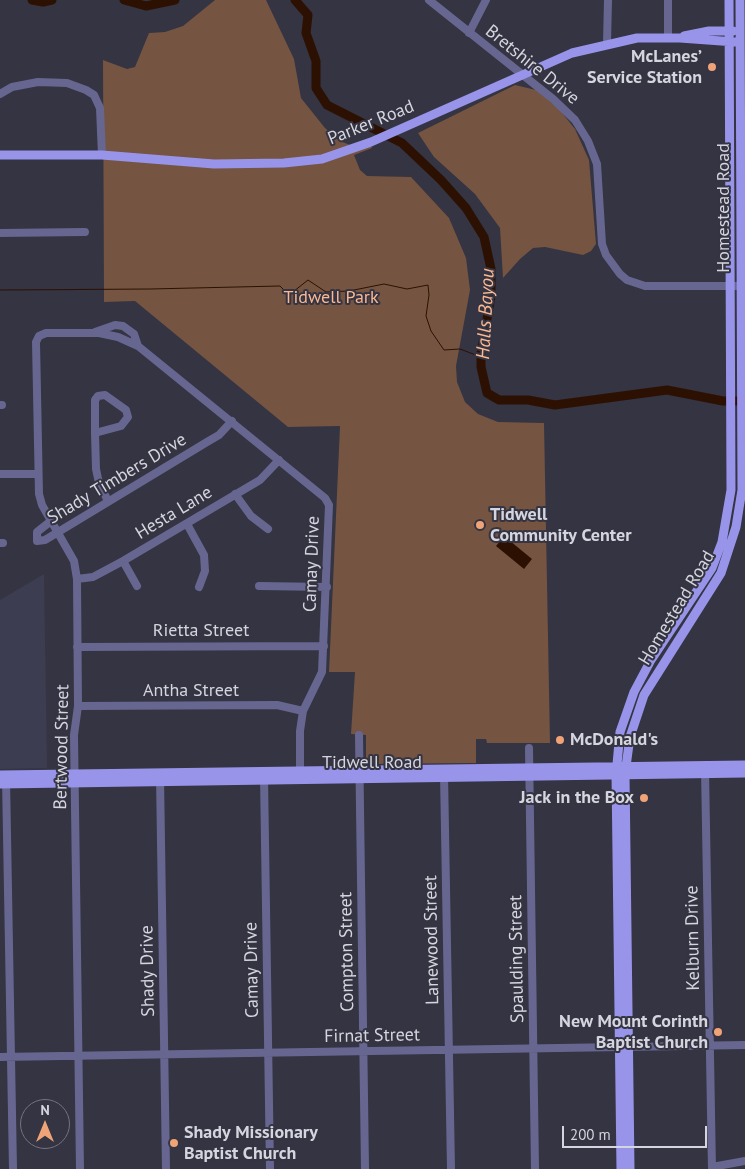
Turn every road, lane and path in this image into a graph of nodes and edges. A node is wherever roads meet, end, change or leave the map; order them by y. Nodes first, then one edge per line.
1 (429, 0) edge
2 (486, 0) edge
3 (608, 0) edge
4 (668, 0) edge
5 (729, 0) edge
6 (740, 0) edge
7 (729, 31) junction
8 (743, 32) edge
9 (469, 33) junction
10 (668, 38) junction
11 (680, 38) junction
12 (729, 42) junction
13 (743, 42) edge
14 (607, 43) junction
15 (522, 75) junction
16 (0, 94) edge
17 (0, 155) edge
18 (102, 155) junction
19 (735, 216) junction
20 (85, 232) dead end
21 (0, 233) edge
22 (739, 286) edge
23 (93, 333) junction
24 (39, 336) joint
25 (138, 346) junction
26 (730, 364) junction
27 (741, 365) junction
28 (232, 421) junction
29 (95, 433) junction
30 (742, 436) junction
31 (731, 437) junction
32 (279, 460) junction
33 (0, 474) edge
34 (38, 474) junction
35 (235, 494) junction
36 (108, 501) junction
37 (730, 505) junction
38 (742, 507) edge
39 (51, 521) junction
40 (187, 524) junction
41 (268, 529) dead end
42 (58, 532) junction
43 (123, 561) junction
44 (712, 568) junction
45 (721, 573) junction
46 (77, 579) junction
47 (137, 586) dead end
48 (259, 586) dead end
49 (199, 587) dead end
50 (326, 587) junction
51 (674, 627) junction
52 (683, 633) junction
53 (324, 646) junction
54 (77, 647) junction
55 (78, 706) junction
56 (303, 711) junction
57 (359, 735) dead end
58 (529, 748) dead end
59 (745, 765) edge
60 (706, 770) junction
61 (621, 771) junction
62 (530, 772) junction
63 (745, 773) edge
64 (359, 774) junction
65 (444, 774) junction
66 (300, 775) junction
67 (264, 776) junction
68 (160, 777) junction
69 (75, 778) junction
70 (3, 780) edge
71 (745, 1044) edge
72 (710, 1046) junction
73 (624, 1047) junction
74 (533, 1048) junction
75 (449, 1049) junction
76 (364, 1051) junction
77 (269, 1053) junction
78 (164, 1054) junction
79 (78, 1056) junction
80 (0, 1057) edge
81 (11, 1057) junction
82 (625, 1128) junction
83 (745, 1161) edge
84 (712, 1168) edge
85 (13, 1169) edge
86 (80, 1169) edge
87 (166, 1169) edge
88 (270, 1169) edge
89 (365, 1169) edge
90 (451, 1169) edge
91 (535, 1169) edge
92 (621, 1169) edge
93 (630, 1169) edge

1 - 9 street, Bretshire Drive
2 - 9 street
3 - 14 street
4 - 10 street
5 - 7 main road, Homestead Road
6 - 8 main road, Homestead Road
7 - 8 main road, Parker Road
7 - 11 main road, Parker Road
7 - 12 main road, Homestead Road
8 - 13 main road, Homestead Road
9 - 15 street, Bretshire Drive
10 - 11 main road, Parker Road
10 - 14 main road, Parker Road
11 - 12 main road, Parker Road
12 - 13 main road, Parker Road
12 - 19 main road, Homestead Road
13 - 19 main road, Homestead Road
14 - 15 main road, Parker Road
15 - 18 main road, Parker Road
15 - 22 street, Bretshire Drive
16 - 18 street
17 - 18 main road, Parker Road
19 - 22 main road, Homestead Road
20 - 21 street
22 - 26 main road, Homestead Road
22 - 27 main road, Homestead Road
23 - 24 street, Camay Drive
23 - 25 street, Camay Drive
23 - 25 street, Camay Drive
24 - 34 street, Bertwood Street
25 - 28 street, Camay Drive
26 - 27 main road
26 - 31 main road, Homestead Road
27 - 30 main road, Homestead Road
28 - 32 street, Camay Drive
28 - 36 street, Shady Timbers Drive
29 - 29 street
29 - 36 street
30 - 31 main road
30 - 38 main road, Homestead Road
31 - 37 main road, Homestead Road
32 - 35 street, Hesta Lane
32 - 50 street, Camay Drive
33 - 34 street
34 - 39 street, Bertwood Street
35 - 40 street, Hesta Lane
35 - 41 street
36 - 42 street, Shady Timbers Drive
37 - 38 street
37 - 44 main road, Homestead Road
38 - 45 main road, Homestead Road
39 - 42 street, Bertwood Street
39 - 42 street, Shady Timbers Drive
40 - 43 street, Hesta Lane
40 - 49 street
42 - 46 street, Bertwood Street
43 - 46 street, Hesta Lane
43 - 47 street
44 - 45 main road
44 - 51 main road, Homestead Road
45 - 52 main road, Homestead Road
46 - 54 street, Bertwood Street
48 - 50 street
50 - 53 street, Camay Drive
51 - 52 main road
51 - 61 main road, Homestead Road
52 - 61 main road, Homestead Road
53 - 54 street, Rietta Street
53 - 56 street, Camay Drive
54 - 55 street, Bertwood Street
55 - 56 street, Antha Street
55 - 69 street, Bertwood Street
56 - 66 street, Camay Drive
57 - 64 street, Compton Street
58 - 62 street, Spaulding Street
59 - 60 main road, Tidwell Road
60 - 61 main road, Tidwell Road
60 - 63 main road, Tidwell Road
60 - 72 street, Kelburn Drive
61 - 62 main road, Tidwell Road
61 - 73 main road, Homestead Road
62 - 65 main road, Tidwell Road
62 - 74 street, Spaulding Street
64 - 65 main road, Tidwell Road
64 - 66 main road, Tidwell Road
64 - 76 street, Compton Street
65 - 75 street, Lanewood Street
66 - 67 main road, Tidwell Road
67 - 68 main road, Tidwell Road
67 - 77 street, Camay Drive
68 - 69 main road, Tidwell Road
68 - 78 street, Shady Drive
69 - 70 main road, Tidwell Road
69 - 79 street, Bertwood Street
70 - 81 street
71 - 72 street, Firnat Street
72 - 73 street, Firnat Street
72 - 84 street, Kelburn Drive
73 - 74 street, Firnat Street
73 - 82 main road, Homestead Road
74 - 75 street, Firnat Street
74 - 91 street, Spaulding Street
75 - 76 street, Firnat Street
75 - 90 street, Lanewood Street
76 - 77 street, Firnat Street
76 - 89 street, Compton Street
77 - 78 street, Firnat Street
77 - 88 street, Camay Drive
78 - 79 street, Firnat Street
78 - 87 street, Shady Drive
79 - 81 street, Firnat Street
79 - 86 street, Bertwood Street
80 - 81 street, Firnat Street
81 - 85 street
82 - 92 main road, Homestead Road
82 - 93 main road, Homestead Road
83 - 84 street

